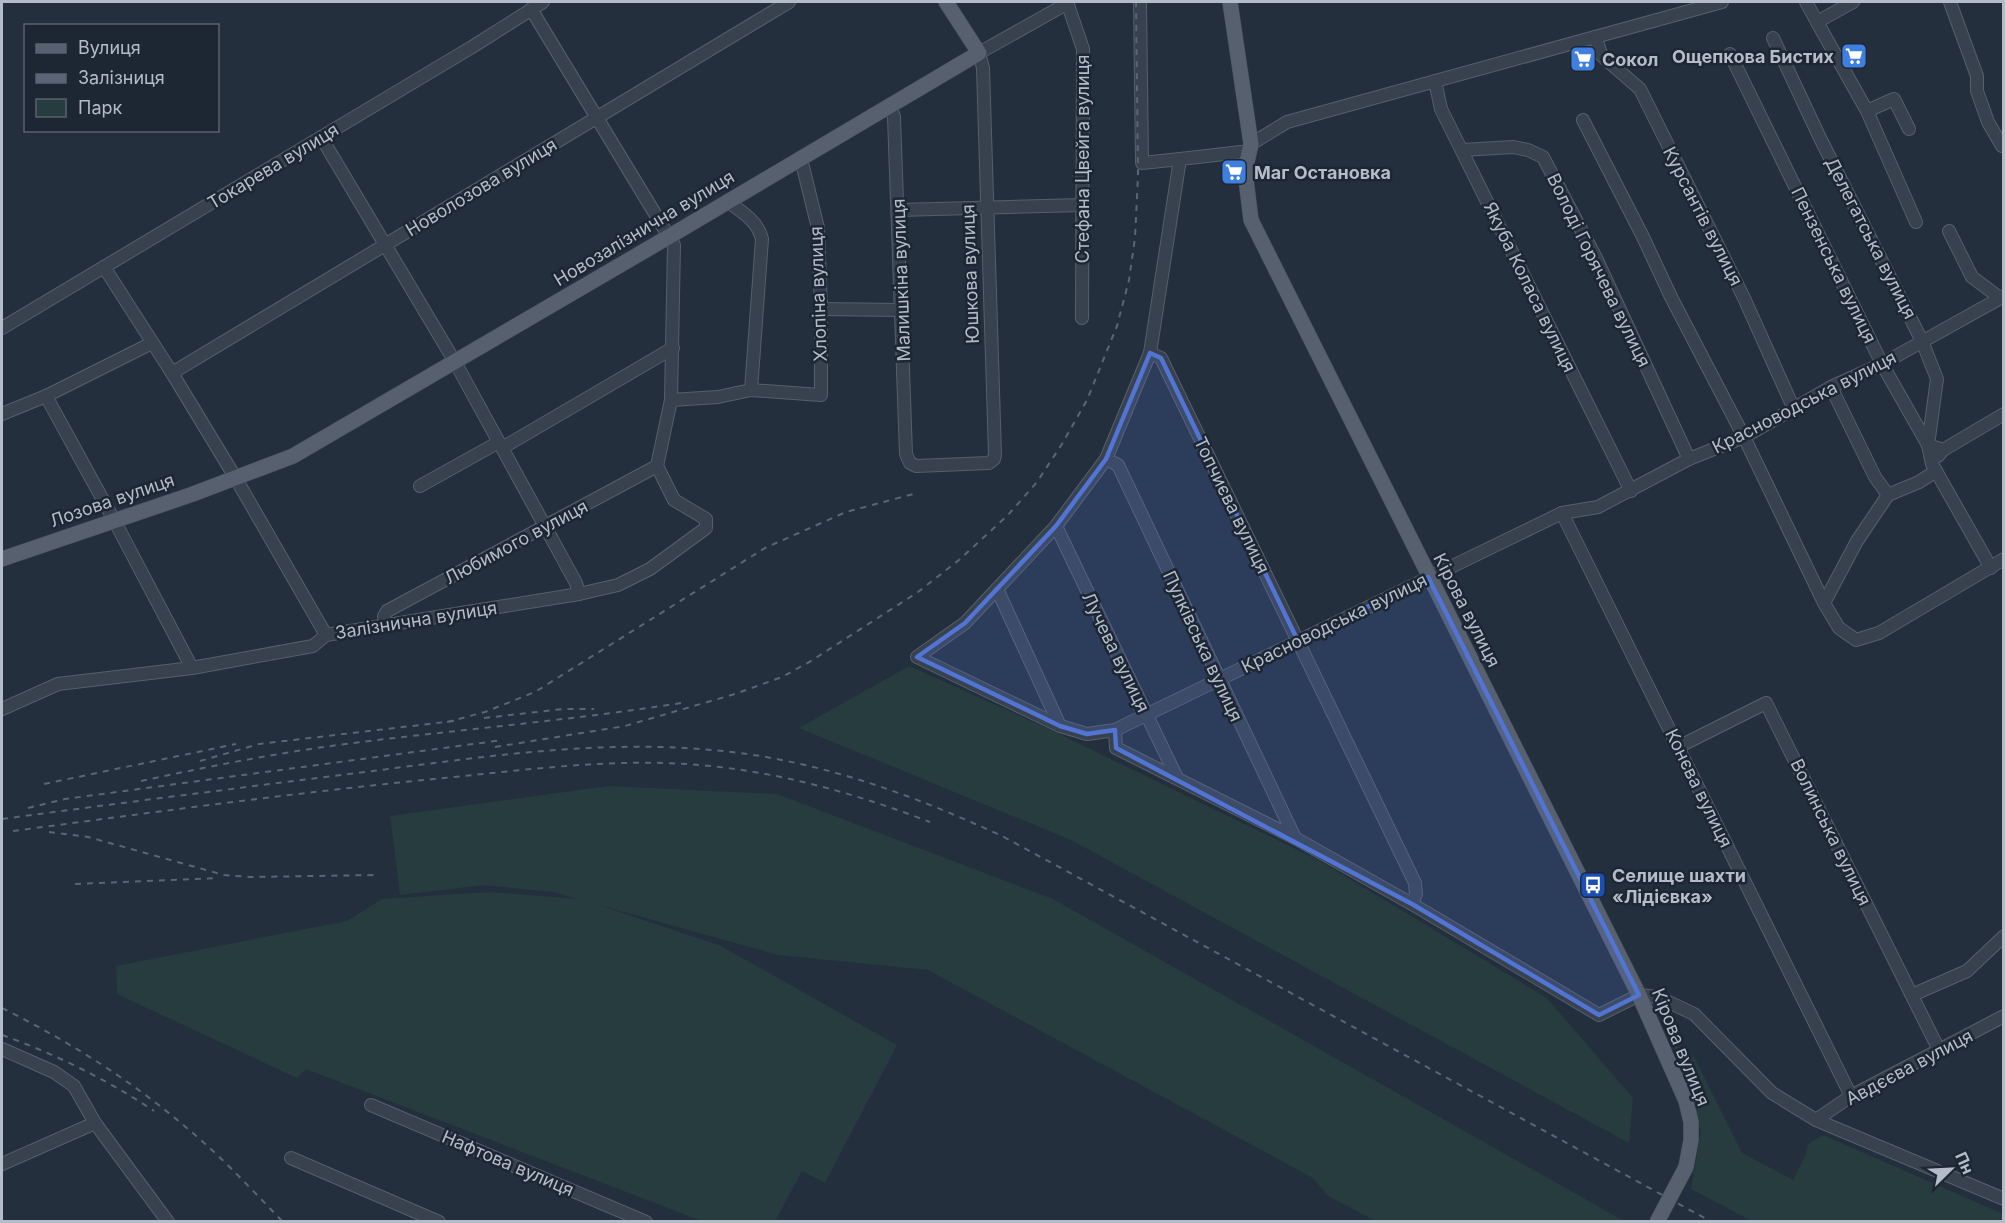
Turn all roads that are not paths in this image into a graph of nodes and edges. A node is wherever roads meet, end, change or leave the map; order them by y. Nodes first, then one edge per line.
1 (543, 2) edge
2 (789, 2) edge
3 (946, 2) edge
4 (1067, 2) edge
5 (1140, 2) edge
6 (1230, 2) edge
7 (1722, 2) edge
8 (1806, 2) edge
9 (1854, 2) edge
10 (1950, 2) edge
11 (531, 9) junction
12 (1817, 22) junction
13 (1594, 37) junction
14 (1773, 39) dead end
15 (978, 53) junction
16 (1730, 54) dead end
17 (1435, 81) junction
18 (890, 106) junction
19 (1866, 111) junction
20 (598, 117) junction
21 (1582, 120) dead end
22 (1909, 129) dead end
23 (321, 136) junction
24 (2004, 146) edge
25 (1251, 148) junction
26 (1462, 150) junction
27 (801, 159) junction
28 (1180, 159) junction
29 (728, 201) junction
30 (1082, 205) junction
31 (987, 208) junction
32 (899, 210) junction
33 (1916, 222) dead end
34 (1949, 231) dead end
35 (670, 237) junction
36 (385, 245) junction
37 (104, 267) junction
38 (2002, 297) edge
39 (821, 309) junction
40 (902, 309) junction
41 (1082, 318) dead end
42 (2, 328) edge
43 (1922, 340) junction
44 (152, 343) junction
45 (672, 348) junction
46 (1150, 352) junction
47 (455, 362) junction
48 (1882, 364) junction
49 (172, 374) junction
50 (1831, 387) junction
51 (751, 390) junction
52 (46, 396) junction
53 (671, 400) junction
54 (1793, 407) junction
55 (2, 414) edge
56 (2002, 420) edge
57 (1744, 437) junction
58 (501, 445) junction
59 (1928, 445) junction
60 (1943, 450) junction
61 (906, 454) joint
62 (1106, 459) junction
63 (1689, 459) junction
64 (657, 466) junction
65 (1934, 468) junction
66 (235, 477) junction
67 (420, 486) dead end
68 (1630, 491) junction
69 (1888, 495) junction
70 (1563, 513) junction
71 (114, 520) junction
72 (545, 525) junction
73 (1056, 526) junction
74 (2, 559) edge
75 (2004, 559) edge
76 (1996, 569) edge
77 (1428, 577) junction
78 (997, 589) junction
79 (579, 594) junction
80 (1824, 603) junction
81 (385, 624) junction
82 (326, 634) junction
83 (1298, 641) junction
84 (192, 668) junction
85 (1219, 680) junction
86 (2, 709) edge
87 (1147, 715) junction
88 (1060, 726) junction
89 (1115, 730) junction
90 (1678, 747) junction
91 (1177, 777) junction
92 (1294, 838) junction
93 (1412, 904) junction
94 (2004, 936) edge
95 (1639, 995) junction
96 (1912, 995) junction
97 (2004, 1016) edge
98 (2, 1049) edge
99 (1939, 1050) junction
100 (1851, 1096) junction
101 (371, 1105) dead end
102 (1815, 1120) junction
103 (95, 1123) junction
104 (291, 1158) dead end
105 (2, 1164) edge
106 (2004, 1199) edge
107 (168, 1221) edge
108 (439, 1221) edge
109 (646, 1221) edge
110 (1657, 1221) edge

1 - 11 street, Токарева вулиця
2 - 20 street, Новолозова вулиця
3 - 15 main road, Юшкова вулиця
4 - 15 street, Новозалізнична вулиця
4 - 30 street, Стефана Цвейга вулиця
5 - 28 street
6 - 25 main road, Кірова вулиця
7 - 13 street
8 - 12 street
9 - 12 street
10 - 24 street
11 - 20 street
11 - 23 street, Токарева вулиця
12 - 19 street
13 - 17 street
13 - 54 street, Курсантів вулиця
14 - 43 street, Делегатська вулиця
15 - 18 main road, Новозалізнична вулиця
15 - 31 street, Юшкова вулиця
16 - 48 street, Пензенська вулиця
17 - 25 street
17 - 26 street, Якуба Коласа вулиця
18 - 27 main road, Новозалізнична вулиця
18 - 32 street, Малишкіна вулиця
19 - 22 street
19 - 33 street
20 - 35 street
20 - 36 street, Новолозова вулиця
21 - 57 street
23 - 36 street
23 - 37 street, Токарева вулиця
25 - 28 street
25 - 77 main road, Кірова вулиця
26 - 63 street, Володі Горячева вулиця
26 - 68 street, Якуба Коласа вулиця
27 - 29 main road, Новозалізнична вулиця
27 - 39 street, Хлопіна вулиця
28 - 46 street
29 - 35 main road, Новозалізнична вулиця
29 - 51 street
30 - 31 street
30 - 41 street, Стефана Цвейга вулиця
31 - 32 street
31 - 61 street, Юшкова вулиця
32 - 40 street, Малишкіна вулиця
34 - 38 street
35 - 45 street
35 - 47 main road, Новозалізнична вулиця
36 - 47 street
36 - 49 street, Новолозова вулиця
37 - 42 street, Токарева вулиця
37 - 44 street
38 - 43 street, Красноводська вулиця
39 - 40 street
39 - 51 street, Хлопіна вулиця
40 - 61 street, Малишкіна вулиця
43 - 48 street, Красноводська вулиця
43 - 59 street, Делегатська вулиця
44 - 49 street
44 - 52 street
45 - 53 street
45 - 58 street
46 - 62 street
46 - 83 street, Топчиєва вулиця
47 - 58 street
47 - 66 main road, Новозалізнична вулиця
48 - 50 street, Красноводська вулиця
48 - 59 street, Пензенська вулиця
49 - 66 street
50 - 54 street, Красноводська вулиця
50 - 69 street
51 - 53 street
52 - 55 street
52 - 71 street
53 - 64 street
54 - 57 street, Красноводська вулиця
56 - 60 street
57 - 63 street, Красноводська вулиця
57 - 80 street
58 - 67 street
58 - 72 street
59 - 60 street
59 - 65 street, Пензенська вулиця
60 - 65 street
62 - 73 street
62 - 85 street, Пулківська вулиця
63 - 68 street, Красноводська вулиця
64 - 72 street, Любимого вулиця
64 - 79 street, Залізнична вулиця
65 - 69 street
65 - 76 street, Пензенська вулиця
66 - 71 main road, Лозова вулиця
66 - 82 street
68 - 70 street, Красноводська вулиця
69 - 80 street
70 - 77 street, Красноводська вулиця
70 - 90 street, Конєва вулиця
71 - 74 main road, Лозова вулиця
71 - 84 street
72 - 79 street
72 - 81 street, Любимого вулиця
73 - 78 street
73 - 87 street, Лучева вулиця
75 - 76 street
76 - 80 street
77 - 83 street, Красноводська вулиця
77 - 95 main road, Кірова вулиця
78 - 88 street
78 - 88 street, Красноводська вулиця
79 - 81 street, Залізнична вулиця
81 - 82 street, Залізнична вулиця
82 - 84 street, Залізнична вулиця
83 - 85 street, Красноводська вулиця
83 - 93 street, Топчиєва вулиця
84 - 86 street, Залізнична вулиця
85 - 87 street, Красноводська вулиця
85 - 92 street, Пулківська вулиця
87 - 89 street, Красноводська вулиця
87 - 91 street, Лучева вулиця
88 - 89 street, Красноводська вулиця
89 - 91 street
90 - 96 street, Волинська вулиця
90 - 100 street, Конєва вулиця
91 - 92 street
92 - 93 street
93 - 95 street
94 - 96 street
95 - 102 street
95 - 110 main road, Кірова вулиця, bridge
96 - 99 street, Волинська вулиця
97 - 99 street, Авдєєва вулиця
98 - 103 street
99 - 100 street, Авдєєва вулиця
100 - 102 street, Авдєєва вулиця
101 - 109 street, Нафтова вулиця
102 - 106 street
103 - 105 street
103 - 107 street
104 - 108 street

